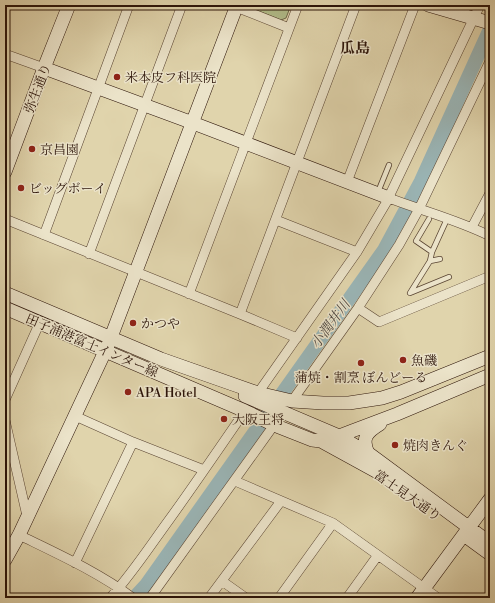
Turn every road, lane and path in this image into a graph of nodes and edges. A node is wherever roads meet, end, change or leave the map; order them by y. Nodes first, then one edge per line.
1 (69, 5) edge
2 (129, 5) edge
3 (182, 5) edge
4 (298, 5) edge
5 (356, 5) edge
6 (415, 5) edge
7 (428, 5) edge
8 (480, 5) edge
9 (237, 6) edge
10 (481, 21) edge
11 (289, 28) junction
12 (5, 54) edge
13 (490, 61) edge
14 (44, 68) junction
15 (98, 88) junction
16 (144, 105) junction
17 (192, 123) junction
18 (246, 143) junction
19 (297, 162) junction
20 (389, 165) dead end
21 (5, 172) edge
22 (347, 182) junction
23 (490, 193) edge
24 (383, 196) junction
25 (419, 209) junction
26 (447, 218) junction
27 (429, 219) dead end
28 (5, 220) edge
29 (276, 220) junction
30 (472, 227) junction
31 (44, 235) junction
32 (490, 236) edge
33 (357, 252) junction
34 (432, 252) junction
35 (89, 254) junction
36 (440, 259) dead end
37 (430, 262) junction
38 (136, 273) junction
39 (490, 276) edge
40 (449, 277) dead end
41 (5, 293) edge
42 (189, 294) junction
43 (5, 308) edge
44 (358, 308) junction
45 (240, 314) junction
46 (40, 322) junction
47 (297, 338) junction
48 (111, 339) junction
49 (106, 351) junction
50 (490, 356) edge
51 (161, 359) junction
52 (490, 375) edge
53 (7, 389) edge
54 (258, 393) junction
55 (5, 400) edge
56 (292, 401) junction
57 (245, 411) junction
58 (397, 414) junction
59 (75, 416) junction
60 (5, 420) edge
61 (274, 425) junction
62 (339, 436) junction
63 (321, 441) junction
64 (133, 442) junction
65 (368, 453) junction
66 (204, 470) junction
67 (235, 481) junction
68 (490, 499) edge
69 (281, 501) junction
70 (27, 516) junction
71 (333, 523) junction
72 (466, 531) junction
73 (19, 534) junction
74 (490, 543) edge
75 (490, 554) edge
76 (378, 555) junction
77 (5, 560) edge
78 (75, 563) junction
79 (222, 581) junction
80 (121, 589) junction
81 (421, 593) edge
82 (110, 598) edge
83 (132, 598) edge
84 (150, 598) edge
85 (209, 598) edge
86 (246, 598) edge
87 (279, 598) edge
88 (347, 598) edge
89 (438, 598) edge

1 - 14 street, 弥生通り
2 - 15 street
3 - 16 street
4 - 11 street
5 - 19 street
6 - 22 street
7 - 10 street
8 - 10 street
9 - 11 street
9 - 17 street
10 - 24 street
11 - 18 street
12 - 14 street
13 - 25 street
14 - 15 street
14 - 21 street, 弥生通り
15 - 16 street
15 - 31 street
16 - 17 street
16 - 35 street
17 - 18 street
17 - 38 street
18 - 19 street
18 - 42 street
19 - 22 street
19 - 29 street
20 - 24 lane
22 - 24 street
23 - 30 street
24 - 25 street
24 - 33 street
25 - 26 street
25 - 44 street
26 - 30 street
26 - 34 lane
27 - 34 lane
28 - 31 street
29 - 33 street
29 - 45 street
30 - 32 street
31 - 35 street
33 - 47 street
34 - 37 lane
35 - 38 street
36 - 37 lane
37 - 40 lane
38 - 42 street
38 - 48 street
39 - 44 street
41 - 48 street, 田子浦港富士インター線
42 - 45 street
43 - 46 street, 田子浦港富士インター線
44 - 56 street
45 - 47 street
46 - 49 street, 田子浦港富士インター線
46 - 53 street
47 - 54 street
48 - 49 street
48 - 51 street, 田子浦港富士インター線
49 - 57 street, 田子浦港富士インター線
49 - 59 street
50 - 56 street, 田子浦港富士インター線
51 - 54 street, 田子浦港富士インター線
51 - 62 street, 富士見大通り
52 - 58 street
53 - 55 street
54 - 56 street, 田子浦港富士インター線
57 - 61 street, 田子浦港富士インター線
57 - 66 street
58 - 62 street
58 - 65 street
59 - 64 street
59 - 70 street
60 - 70 street
61 - 63 street, 田子浦港富士インター線
61 - 67 street
62 - 63 street
62 - 65 street, 富士見大通り
63 - 72 street, 富士見大通り
64 - 66 street
64 - 78 street
65 - 72 street, 富士見大通り
66 - 80 street
67 - 69 street
67 - 84 street
68 - 72 street
69 - 71 street
69 - 79 street
70 - 73 street
71 - 76 street
71 - 87 street
72 - 74 street, 富士見大通り
72 - 75 street, 富士見大通り
72 - 81 street
73 - 77 street
73 - 78 street
76 - 81 street
76 - 88 street
78 - 80 street
79 - 85 street
79 - 86 street
80 - 82 street
80 - 83 street
81 - 89 street

